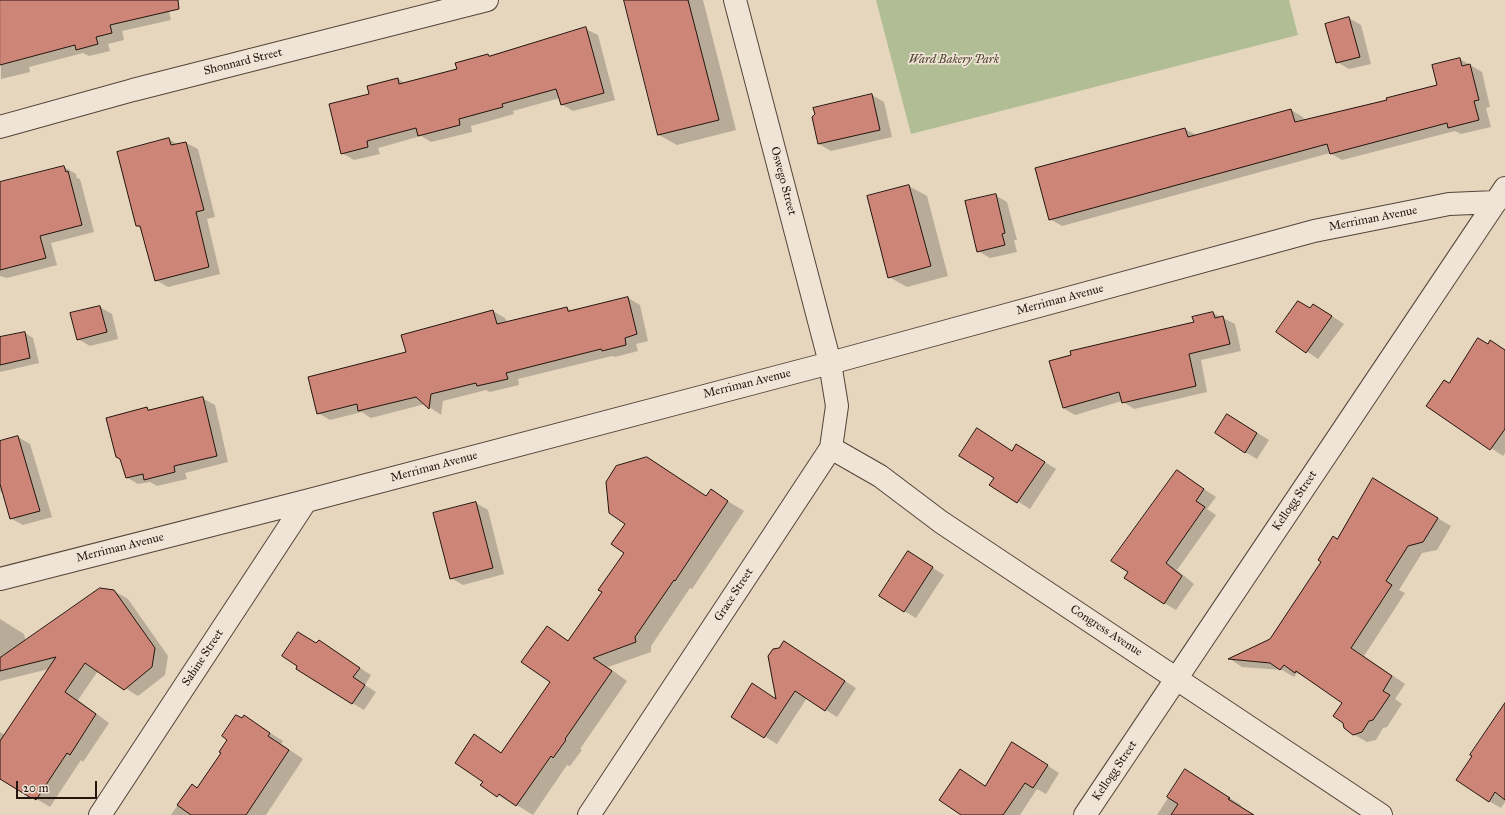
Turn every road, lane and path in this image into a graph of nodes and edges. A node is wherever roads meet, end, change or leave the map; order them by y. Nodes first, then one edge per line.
1 (487, 0) edge
2 (735, 0) edge
3 (0, 127) edge
4 (1500, 195) edge
5 (830, 362) junction
6 (831, 448) junction
7 (306, 501) junction
8 (0, 579) edge
9 (1177, 678) junction
10 (100, 815) edge
11 (589, 815) edge
12 (1085, 815) edge
13 (1381, 815) edge

1 - 3 street, Shonnard Street
2 - 5 street, Oswego Street
4 - 5 street, Merriman Avenue
4 - 9 street, Kellogg Street
5 - 6 street, Grace Street
5 - 7 street, Merriman Avenue
6 - 9 street, Congress Avenue
6 - 11 street, Grace Street
7 - 8 street, Merriman Avenue
7 - 10 street, Sabine Street
9 - 12 street, Kellogg Street
9 - 13 street, Congress Avenue

